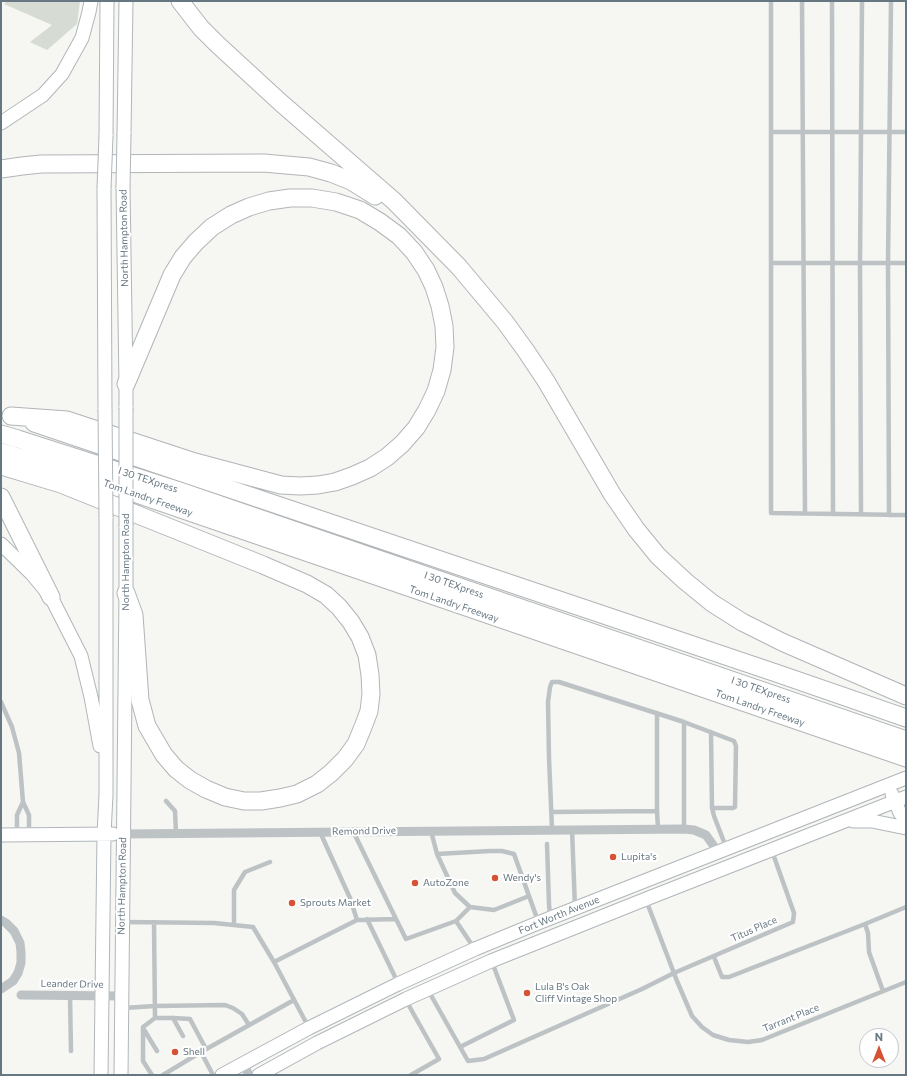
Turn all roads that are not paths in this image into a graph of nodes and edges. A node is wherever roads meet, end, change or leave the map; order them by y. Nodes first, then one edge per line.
1 (91, 1) edge
2 (107, 1) edge
3 (126, 1) edge
4 (180, 1) edge
5 (772, 1) edge
6 (802, 1) edge
7 (832, 1) edge
8 (862, 1) edge
9 (891, 1) edge
10 (1, 123) edge
11 (772, 132) junction
12 (803, 132) junction
13 (832, 132) junction
14 (861, 132) junction
15 (890, 132) junction
16 (906, 132) edge
17 (1, 170) edge
18 (394, 201) junction
19 (771, 263) junction
20 (804, 263) junction
21 (832, 263) junction
22 (860, 263) junction
23 (888, 263) junction
24 (906, 263) edge
25 (126, 384) junction
26 (6, 415) edge
27 (1, 434) edge
28 (1, 452) edge
29 (1, 466) edge
30 (2, 498) edge
31 (805, 513) junction
32 (833, 514) junction
33 (861, 514) junction
34 (889, 514) junction
35 (906, 515) edge
36 (1, 544) edge
37 (126, 594) junction
38 (51, 597) junction
39 (906, 696) edge
40 (1, 702) edge
41 (657, 713) junction
42 (906, 718) edge
43 (684, 722) junction
44 (711, 732) junction
45 (906, 740) edge
46 (906, 758) edge
47 (906, 778) edge
48 (888, 785) junction
49 (106, 795) junction
50 (900, 800) edge
51 (166, 801) dead end
52 (23, 802) junction
53 (712, 808) junction
54 (657, 811) junction
55 (551, 812) junction
56 (906, 820) edge
57 (842, 822) junction
58 (789, 824) junction
59 (658, 828) junction
60 (906, 828) edge
61 (552, 829) junction
62 (572, 829) junction
63 (684, 829) junction
64 (353, 831) junction
65 (431, 831) junction
66 (320, 832) junction
67 (176, 833) junction
68 (104, 834) junction
69 (123, 834) junction
70 (1, 835) edge
71 (23, 835) junction
72 (795, 840) junction
73 (547, 844) dead end
74 (722, 850) junction
75 (771, 850) junction
76 (437, 854) junction
77 (270, 862) dead end
78 (724, 868) junction
79 (639, 882) junction
80 (529, 896) junction
81 (646, 899) junction
82 (470, 907) junction
83 (906, 907) edge
84 (575, 908) junction
85 (551, 918) junction
86 (367, 919) junction
87 (396, 919) junction
88 (1, 920) edge
89 (357, 920) junction
90 (456, 921) junction
91 (122, 922) junction
92 (154, 922) junction
93 (538, 923) junction
94 (234, 924) junction
95 (865, 924) junction
96 (475, 949) junction
97 (714, 957) junction
98 (274, 962) junction
99 (487, 962) junction
100 (674, 973) junction
101 (906, 982) edge
102 (398, 984) junction
103 (428, 989) junction
104 (1, 990) edge
105 (883, 991) junction
106 (21, 995) dead end
107 (70, 995) junction
108 (102, 995) junction
109 (406, 999) junction
110 (294, 1000) junction
111 (121, 1002) junction
112 (155, 1006) junction
113 (155, 1018) junction
114 (173, 1018) junction
115 (249, 1025) junction
116 (143, 1027) junction
117 (309, 1028) junction
118 (183, 1036) dead end
119 (317, 1043) junction
120 (460, 1047) junction
121 (206, 1049) junction
122 (71, 1051) dead end
123 (157, 1051) dead end
124 (200, 1052) junction
125 (243, 1063) junction
126 (101, 1075) edge
127 (121, 1075) edge
128 (152, 1075) edge
129 (164, 1075) edge
130 (213, 1075) edge
131 (222, 1075) edge
132 (249, 1075) edge
133 (259, 1075) edge
134 (411, 1075) edge

1 - 10 main road
2 - 49 main road, North Hampton Road, bridge
3 - 25 main road, North Hampton Road, bridge
4 - 18 highway
5 - 11 lane
6 - 12 lane
7 - 13 lane
8 - 14 lane
9 - 15 lane
11 - 12 lane
11 - 19 lane
12 - 13 lane
12 - 20 lane
13 - 14 lane
13 - 21 lane
14 - 15 lane
14 - 22 lane
15 - 16 lane
15 - 23 lane
17 - 18 highway
18 - 39 highway
19 - 20 lane
19 - 31 lane
20 - 21 lane
20 - 31 lane
21 - 22 lane
21 - 32 lane
22 - 23 lane
22 - 33 lane
23 - 24 lane
23 - 34 lane
25 - 26 highway
25 - 37 main road, North Hampton Road, bridge
26 - 42 highway
27 - 45 highway, I 30 TEXpress
28 - 46 highway, Tom Landry Freeway
29 - 37 highway
30 - 38 highway
31 - 32 lane
32 - 33 lane
33 - 34 lane
34 - 35 lane
36 - 38 main road
37 - 69 main road, North Hampton Road
38 - 49 main road
40 - 52 lane
41 - 43 lane
41 - 54 lane
41 - 55 lane
43 - 44 lane
43 - 63 lane
44 - 53 lane
44 - 53 lane
47 - 48 main road, Fort Worth Avenue
48 - 50 main road
48 - 58 main road, Fort Worth Avenue
49 - 68 main road, North Hampton Road
50 - 56 main road
50 - 57 main road, Fort Worth Avenue
51 - 67 lane
52 - 71 lane
52 - 71 lane
53 - 74 lane
54 - 55 lane
54 - 59 lane
55 - 61 lane
57 - 60 main road
57 - 72 main road, Fort Worth Avenue
58 - 72 main road
58 - 74 main road, Fort Worth Avenue
59 - 62 street, Remond Drive
59 - 63 street, Remond Drive
61 - 62 street, Remond Drive
61 - 65 street, Remond Drive
62 - 84 lane
63 - 74 street, Remond Drive
64 - 65 street, Remond Drive
64 - 66 street, Remond Drive
64 - 87 lane
65 - 76 lane
66 - 67 street, Remond Drive
66 - 89 lane
67 - 69 street, Remond Drive
68 - 69 main road, Remond Drive
68 - 71 main road, Remond Drive
68 - 108 main road, North Hampton Road
69 - 91 main road, North Hampton Road
70 - 71 main road, Remond Drive
72 - 75 main road, Fort Worth Avenue
73 - 85 lane
74 - 78 main road
74 - 79 main road, Fort Worth Avenue
75 - 78 main road, Fort Worth Avenue
75 - 97 lane, Titus Place
76 - 80 lane
76 - 82 lane
77 - 94 lane
78 - 81 main road, Fort Worth Avenue
79 - 81 main road
79 - 84 main road, Fort Worth Avenue
80 - 82 lane
80 - 93 lane
81 - 99 main road, Fort Worth Avenue
81 - 100 lane, Tarrant Place
82 - 90 lane
83 - 95 lane
84 - 85 main road, Fort Worth Avenue
85 - 93 main road, Fort Worth Avenue
86 - 87 lane
86 - 89 lane
86 - 102 lane
87 - 90 lane
88 - 104 street
89 - 98 lane
90 - 96 lane
91 - 92 lane
91 - 111 main road, North Hampton Road
92 - 94 lane
92 - 112 lane
93 - 96 main road, Fort Worth Avenue
94 - 98 lane
95 - 97 lane
95 - 105 lane
96 - 99 main road
96 - 102 main road, Fort Worth Avenue
97 - 100 lane, Titus Place
98 - 110 lane
99 - 103 main road, Fort Worth Avenue
99 - 120 lane
100 - 105 lane, Tarrant Place
100 - 120 lane, Titus Place
101 - 105 lane, Tarrant Place
102 - 109 main road
102 - 117 main road, Fort Worth Avenue
103 - 109 main road, Fort Worth Avenue
103 - 120 lane
106 - 107 street, Leander Drive
107 - 108 street, Leander Drive
107 - 122 lane
108 - 111 street, Leander Drive
108 - 126 main road, North Hampton Road
109 - 119 main road, Fort Worth Avenue
109 - 134 lane
110 - 115 lane
110 - 117 lane
111 - 112 lane
111 - 127 main road, North Hampton Road
112 - 113 lane
112 - 115 lane
113 - 114 lane
113 - 116 lane
114 - 118 lane
114 - 121 lane
115 - 121 lane
116 - 123 lane
116 - 128 lane
117 - 119 main road
117 - 125 main road, Fort Worth Avenue
119 - 133 main road, Fort Worth Avenue
121 - 124 lane
124 - 129 lane
124 - 130 lane
125 - 131 main road, Fort Worth Avenue
125 - 132 street

